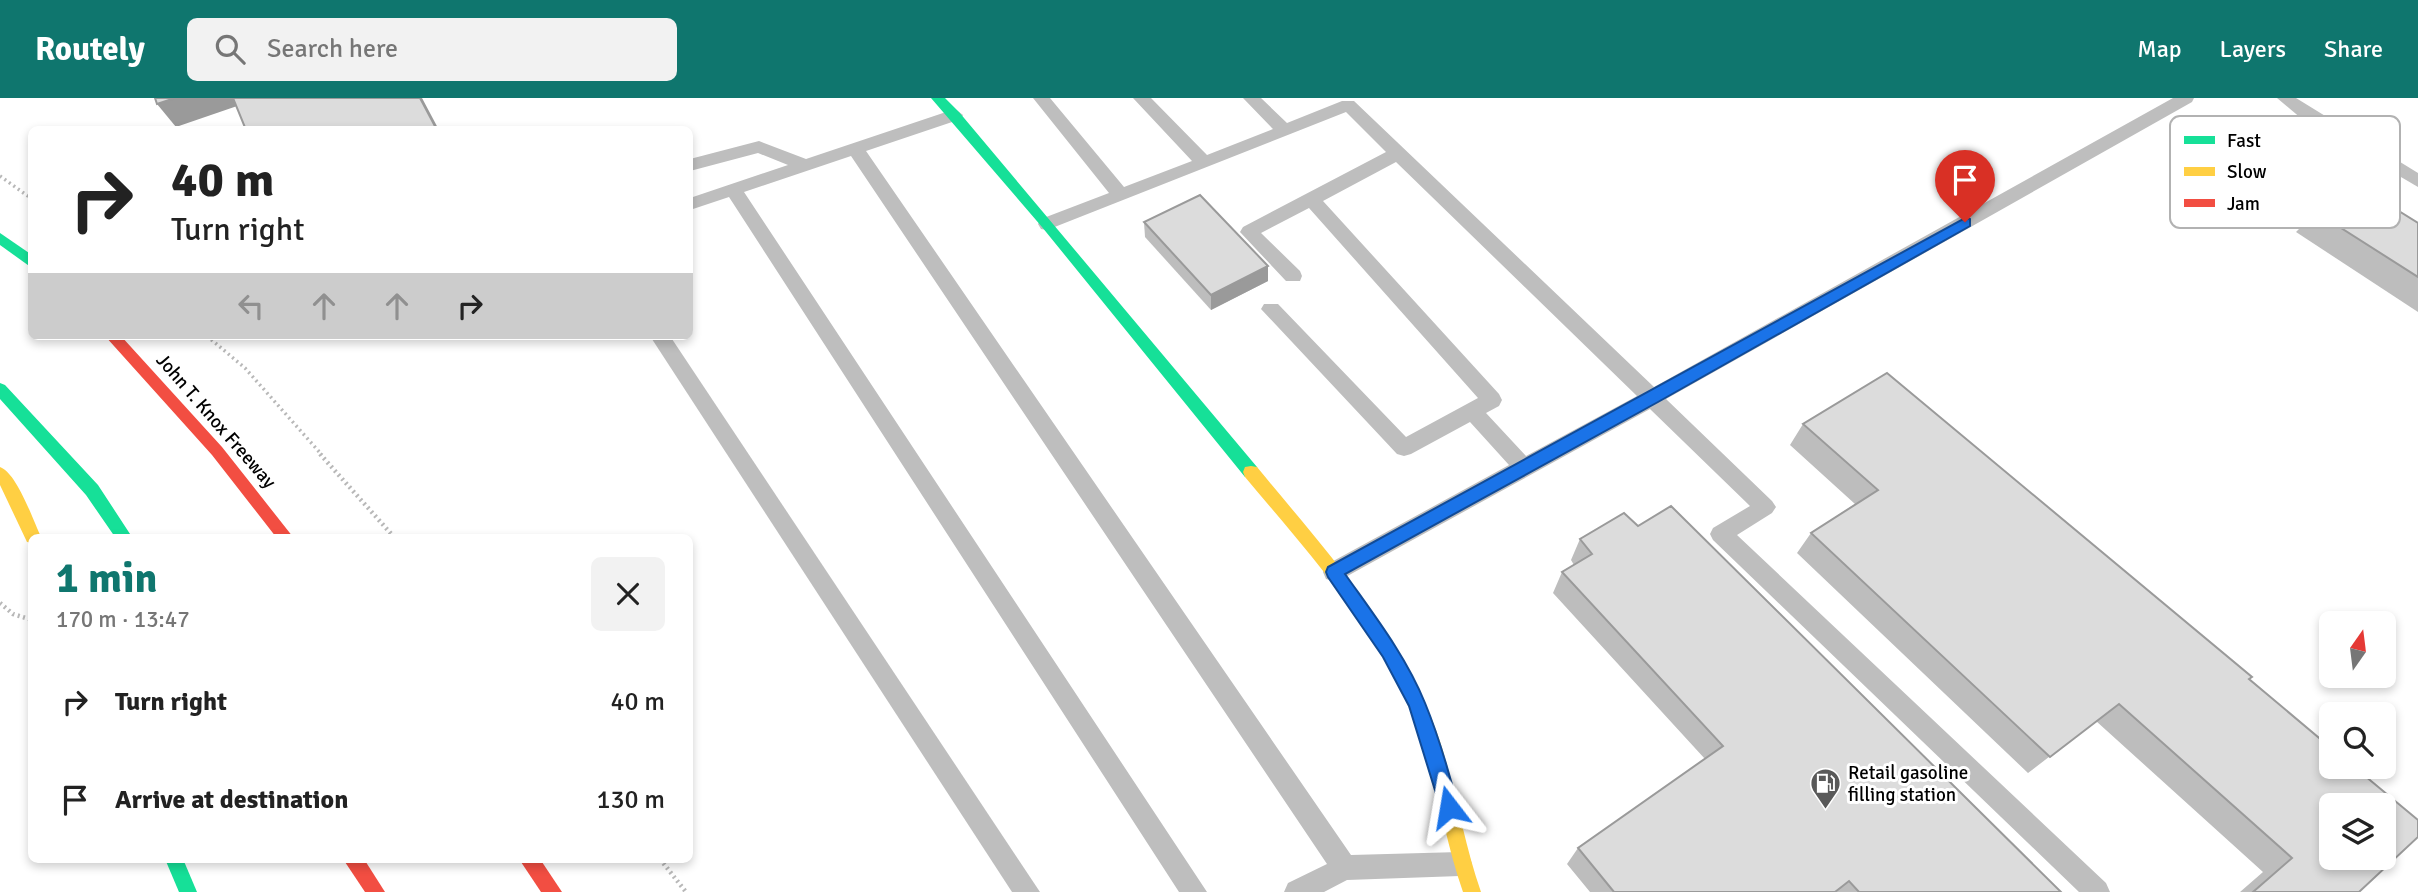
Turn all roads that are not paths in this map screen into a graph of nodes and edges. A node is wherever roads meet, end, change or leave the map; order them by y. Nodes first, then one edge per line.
1 (937, 98) edge
2 (1041, 98) edge
3 (1142, 98) edge
4 (1251, 98) edge
5 (2186, 98) edge
6 (2285, 98) edge
7 (955, 115) junction
8 (2310, 116) edge
9 (1285, 131) junction
10 (855, 148) junction
11 (1398, 153) junction
12 (1204, 163) junction
13 (693, 164) edge
14 (806, 165) junction
15 (2400, 170) edge
16 (2418, 181) edge
17 (733, 189) junction
18 (1120, 195) junction
19 (1311, 199) junction
20 (693, 203) edge
21 (1047, 224) junction
22 (0, 238) edge
23 (28, 259) edge
24 (1293, 276) dead end
25 (1271, 309) dead end
26 (116, 340) edge
27 (663, 340) edge
28 (0, 389) edge
29 (1652, 398) junction
30 (1472, 411) junction
31 (1524, 467) junction
32 (0, 473) edge
33 (32, 534) edge
34 (122, 534) edge
35 (283, 534) edge
36 (1334, 572) junction
37 (176, 863) edge
38 (355, 863) edge
39 (531, 863) edge
40 (1460, 864) junction
41 (1345, 868) junction
42 (188, 892) edge
43 (376, 892) edge
44 (553, 892) edge
45 (1027, 892) edge
46 (1194, 892) edge
47 (1297, 892) edge
48 (1472, 892) edge
49 (2097, 892) edge

1 - 7 main road
2 - 18 lane
3 - 12 lane
4 - 9 lane
5 - 29 lane
6 - 8 lane
7 - 10 lane
7 - 21 main road
9 - 11 lane
9 - 12 lane
10 - 14 lane
10 - 41 lane
11 - 19 lane
11 - 29 lane
12 - 18 lane
13 - 14 lane
14 - 17 lane
15 - 16 lane
17 - 20 lane
17 - 46 lane
18 - 21 lane
19 - 24 lane
19 - 30 lane
21 - 36 main road
22 - 23 main road
25 - 30 lane
26 - 35 main road, John T. Knox Freeway
27 - 45 lane
28 - 34 main road
29 - 31 lane
29 - 49 lane
30 - 31 lane
31 - 36 lane
32 - 33 main road
36 - 40 main road
37 - 42 main road
38 - 43 main road
39 - 44 main road
40 - 41 lane
40 - 48 main road
41 - 47 lane

